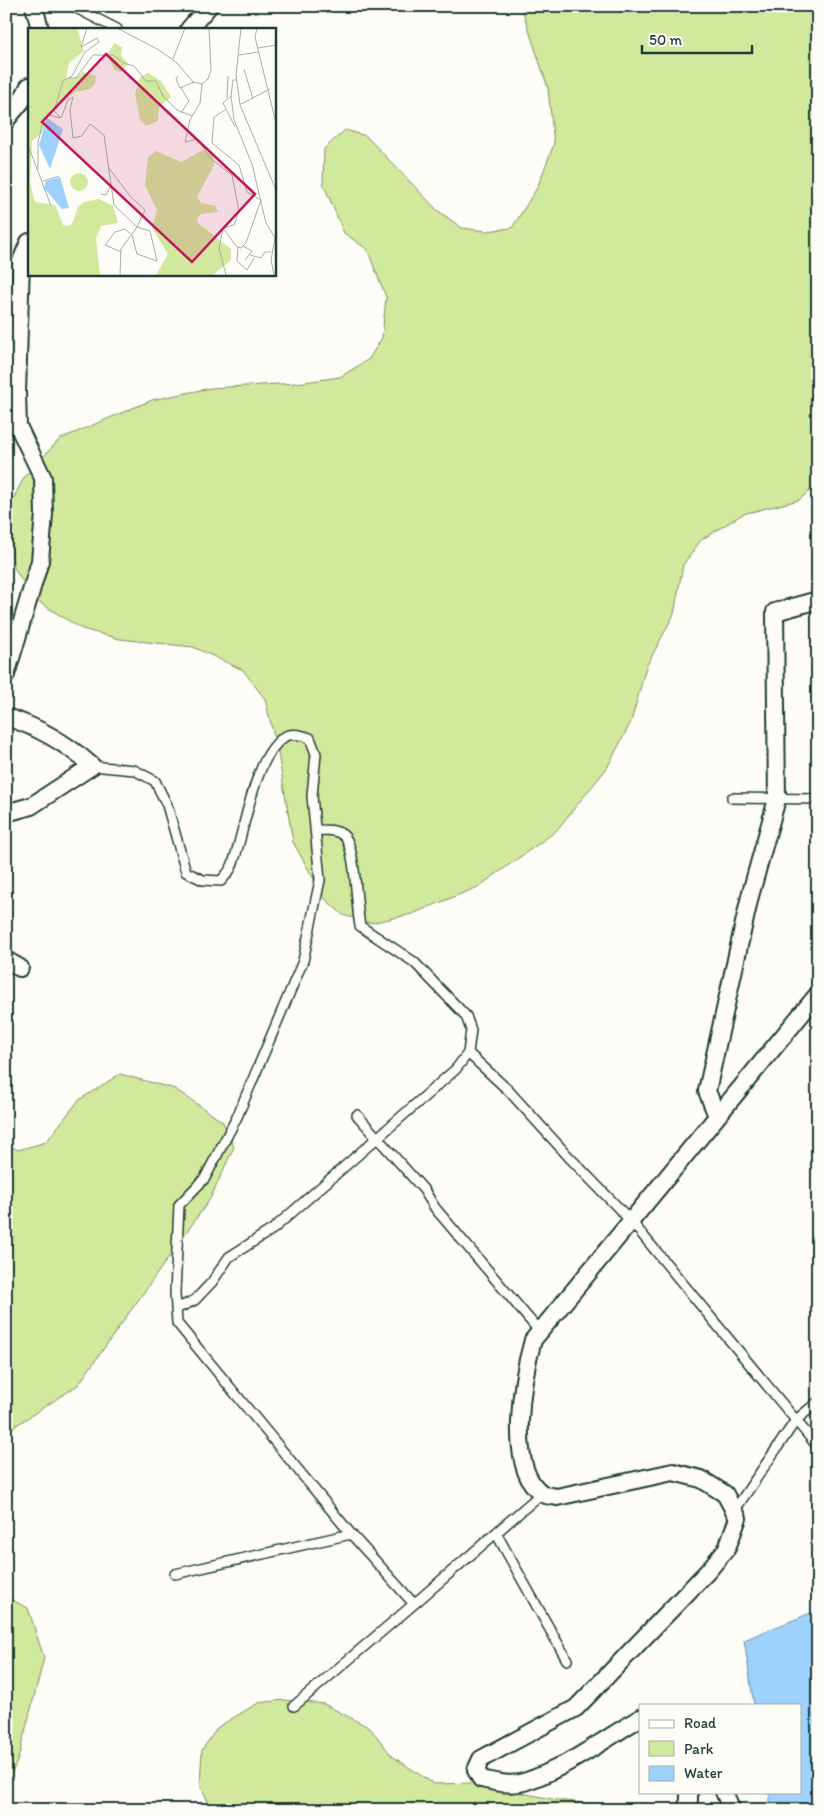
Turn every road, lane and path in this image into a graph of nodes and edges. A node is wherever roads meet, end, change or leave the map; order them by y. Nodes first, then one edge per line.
1 (34, 6) edge
2 (72, 6) edge
3 (209, 6) edge
4 (40, 28) edge
5 (115, 28) edge
6 (190, 28) edge
7 (28, 88) edge
8 (6, 120) edge
9 (28, 244) edge
10 (818, 600) edge
11 (6, 675) edge
12 (6, 716) edge
13 (92, 766) junction
14 (732, 798) dead end
15 (818, 799) edge
16 (777, 800) junction
17 (6, 813) edge
18 (315, 830) junction
19 (818, 994) edge
20 (468, 1053) junction
21 (357, 1115) dead end
22 (717, 1116) junction
23 (376, 1139) junction
24 (632, 1221) junction
25 (176, 1309) junction
26 (540, 1332) junction
27 (818, 1402) edge
28 (796, 1420) junction
29 (818, 1447) edge
30 (543, 1494) junction
31 (734, 1511) junction
32 (496, 1533) junction
33 (351, 1534) junction
34 (175, 1574) dead end
35 (414, 1604) junction
36 (567, 1660) dead end
37 (294, 1706) dead end
38 (639, 1719) edge
39 (689, 1794) edge
40 (725, 1794) edge
41 (685, 1810) edge
42 (732, 1810) edge

1 - 4 street
2 - 5 lane
3 - 6 street
7 - 8 street
9 - 11 street
10 - 16 street
12 - 13 street
13 - 17 street
13 - 18 lane
14 - 16 lane
15 - 16 lane
16 - 22 street
18 - 20 lane
18 - 25 lane
19 - 22 street
20 - 23 lane
20 - 24 lane
21 - 23 lane
22 - 24 street
23 - 25 lane
23 - 26 lane
24 - 26 street
24 - 28 lane
25 - 33 lane
26 - 30 street
27 - 28 lane
28 - 29 lane
28 - 31 lane
30 - 31 street
30 - 32 lane
31 - 38 street
32 - 35 lane
32 - 36 lane
33 - 34 lane
33 - 35 lane
35 - 37 lane
39 - 41 street
40 - 42 street

